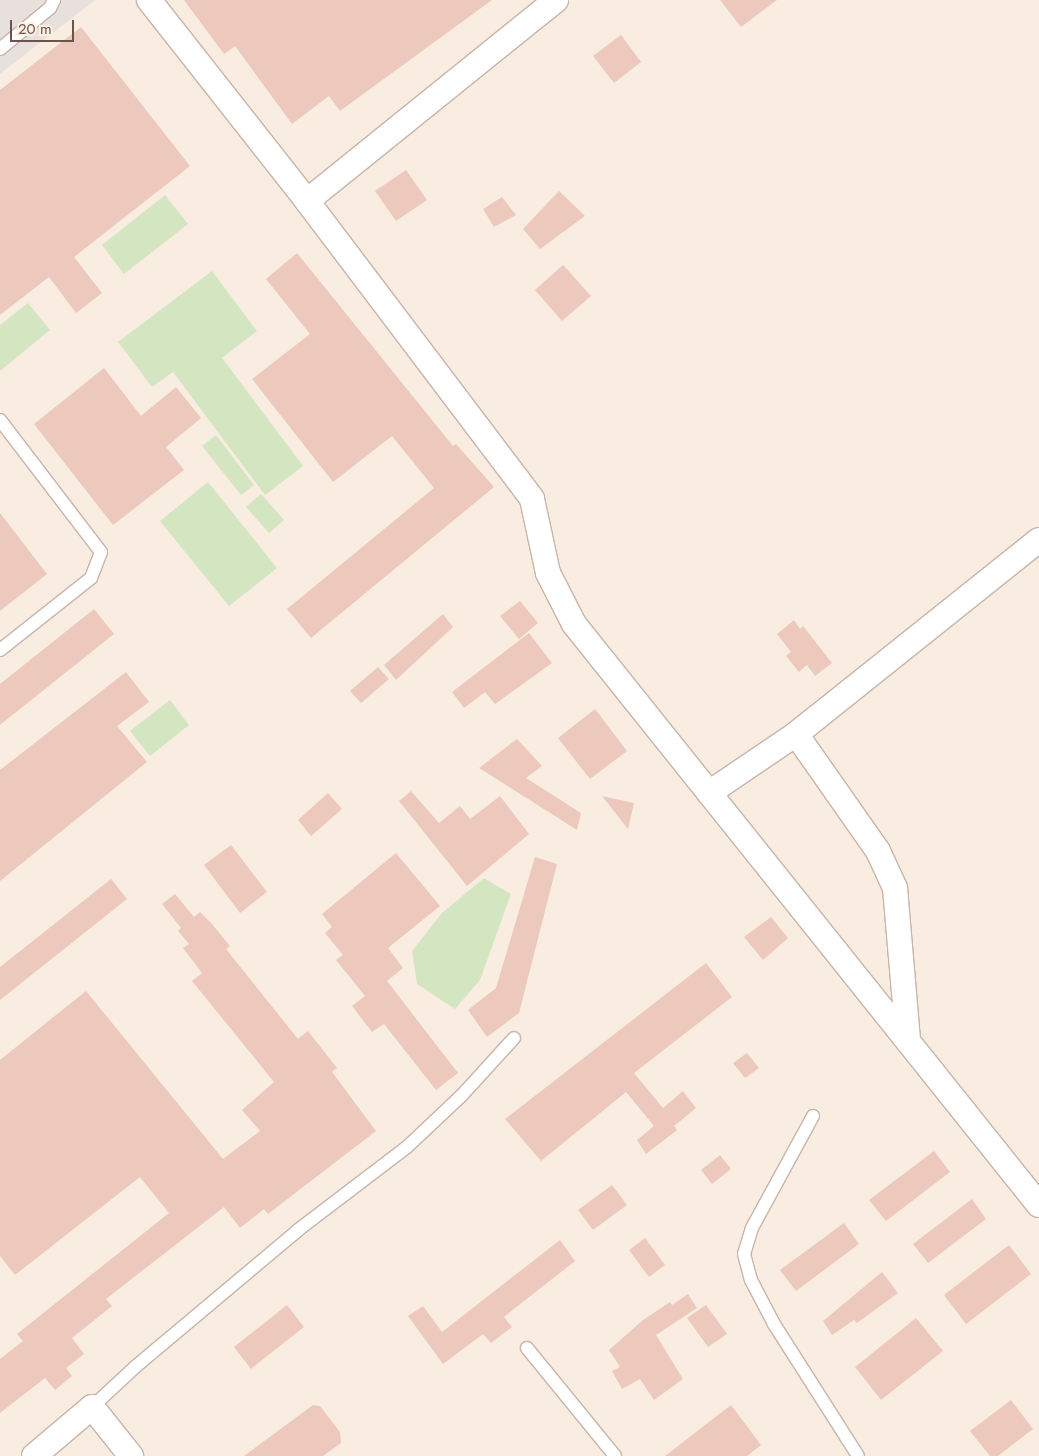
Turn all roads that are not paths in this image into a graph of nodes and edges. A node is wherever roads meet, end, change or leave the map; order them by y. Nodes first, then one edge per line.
1 (54, 0) edge
2 (149, 0) edge
3 (556, 0) edge
4 (0, 49) edge
5 (307, 201) junction
6 (0, 420) edge
7 (1039, 540) edge
8 (0, 650) edge
9 (796, 734) junction
10 (709, 793) junction
11 (514, 1038) dead end
12 (908, 1041) junction
13 (813, 1116) dead end
14 (1039, 1205) edge
15 (527, 1348) dead end
16 (92, 1407) junction
17 (34, 1456) edge
18 (130, 1456) edge
19 (615, 1456) edge
20 (858, 1456) edge

1 - 4 lane
2 - 5 street
3 - 5 street
5 - 10 street
6 - 8 lane
7 - 9 street
9 - 10 street
9 - 12 street
10 - 12 street
11 - 16 lane
12 - 14 street
13 - 20 lane
15 - 19 lane
16 - 17 street
16 - 18 street

